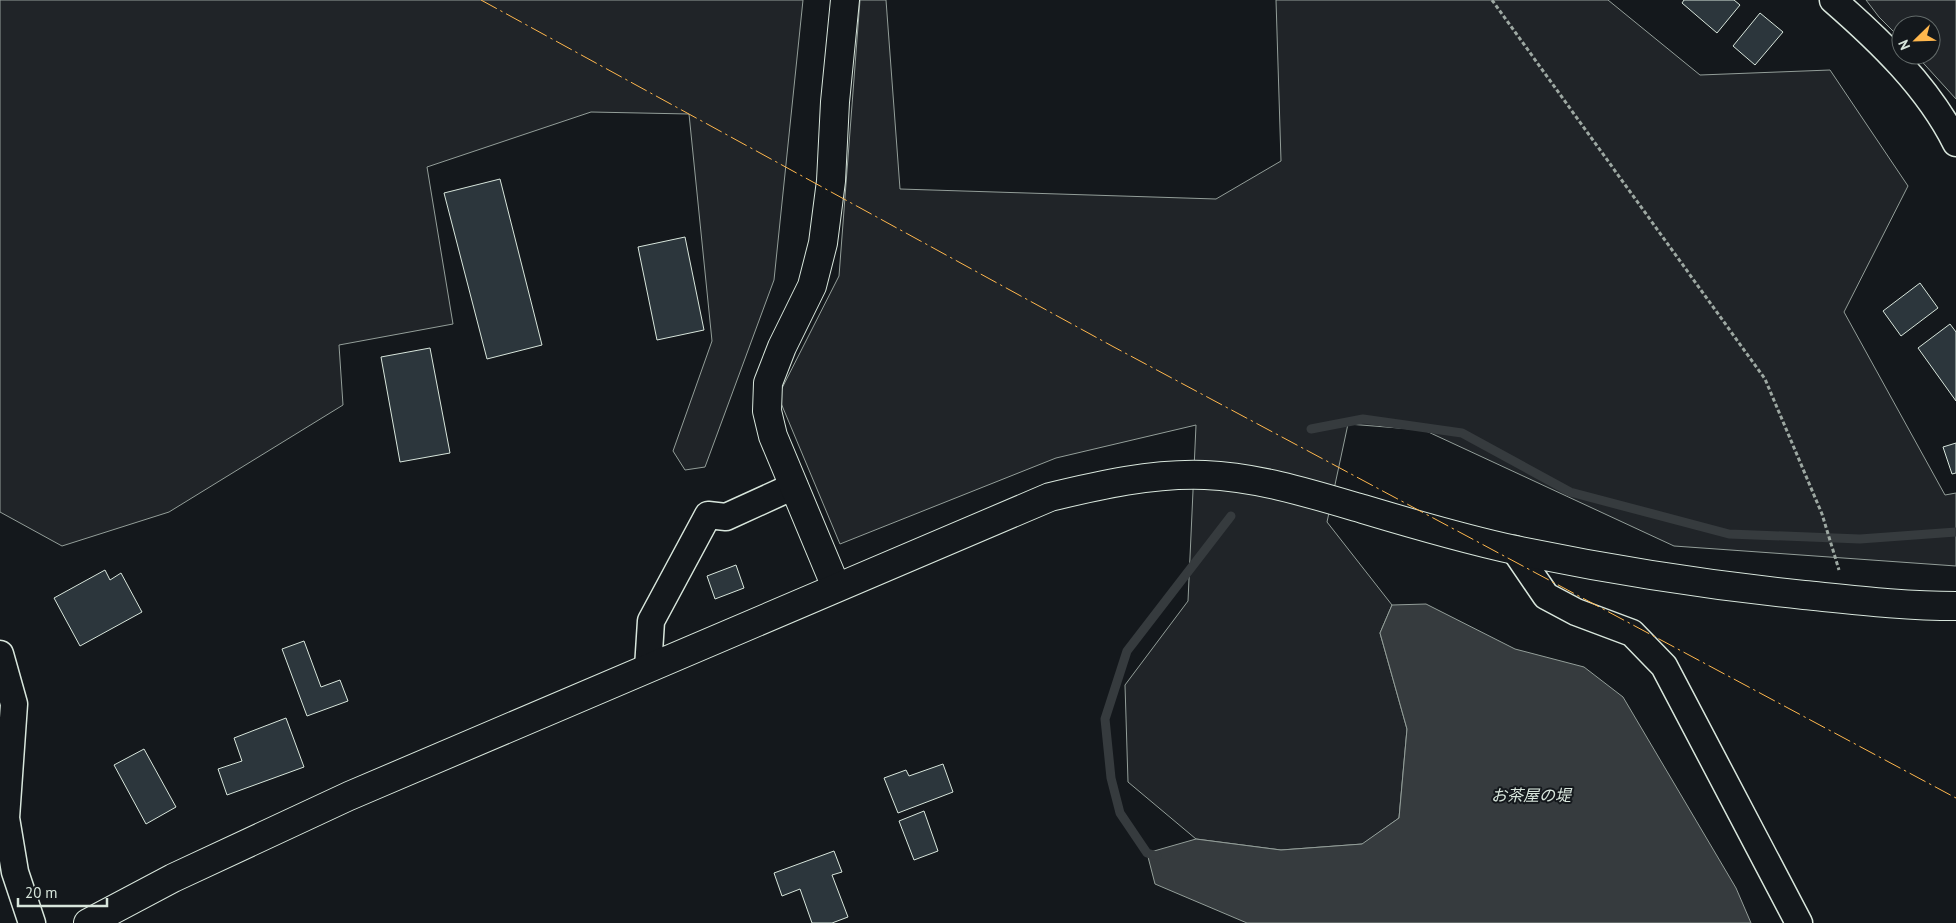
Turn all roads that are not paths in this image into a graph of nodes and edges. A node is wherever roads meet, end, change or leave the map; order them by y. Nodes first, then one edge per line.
1 (845, 0) edge
2 (1833, 0) edge
3 (1956, 143) edge
4 (794, 486) junction
5 (1514, 549) junction
6 (836, 587) junction
7 (1956, 606) edge
8 (0, 654) edge
9 (648, 668) junction
10 (32, 923) edge
11 (88, 923) edge
12 (1799, 923) edge

1 - 4 street
2 - 3 street
4 - 6 street
4 - 9 street
5 - 6 street
5 - 7 street
5 - 12 street
6 - 9 street
8 - 10 street
9 - 11 street

